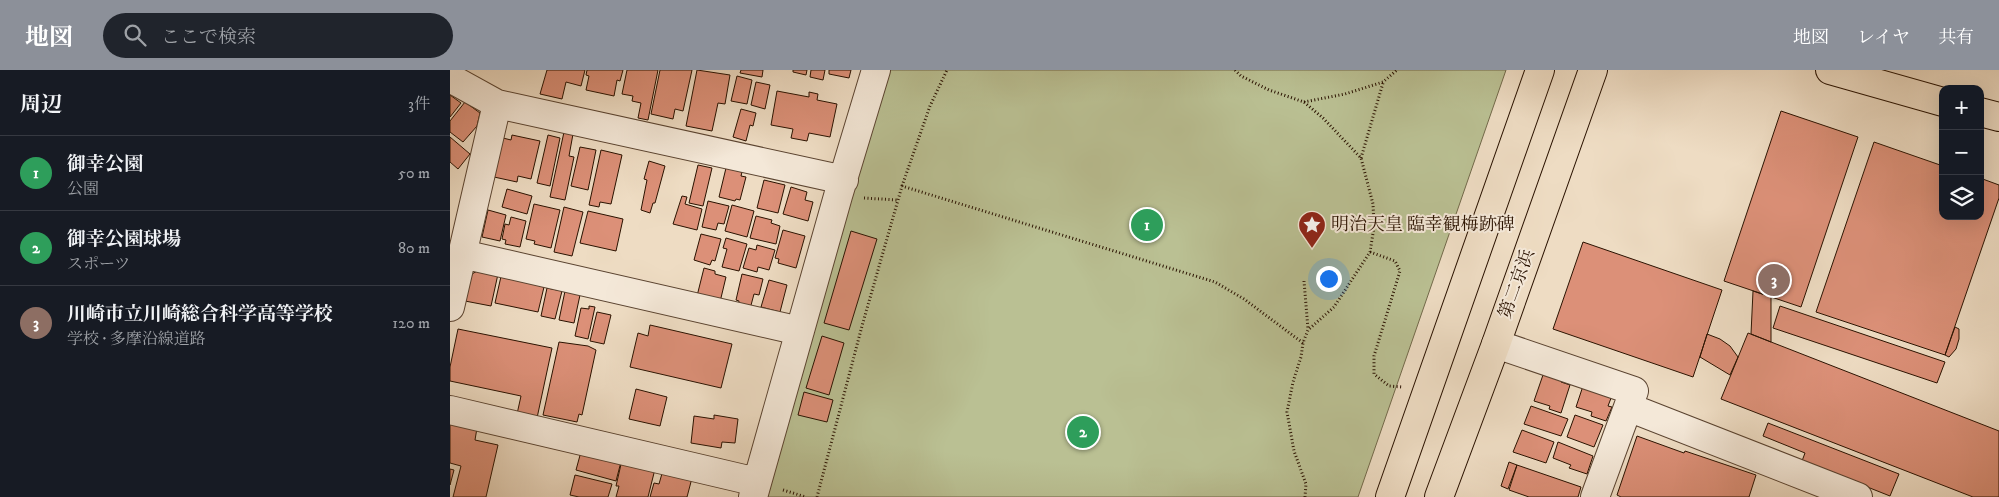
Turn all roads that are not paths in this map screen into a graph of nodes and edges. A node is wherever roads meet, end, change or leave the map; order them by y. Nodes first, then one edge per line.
1 (876, 70) edge
2 (1593, 70) edge
3 (1830, 70) edge
4 (1537, 77) edge
5 (450, 78) edge
6 (1939, 101) edge
7 (497, 104) junction
8 (1984, 113) edge
9 (1999, 117) edge
10 (844, 180) junction
11 (462, 254) junction
12 (450, 307) edge
13 (800, 331) junction
14 (1496, 344) junction
15 (1628, 406) junction
16 (450, 410) edge
17 (755, 490) edge
18 (1390, 497) edge
19 (1439, 497) edge
20 (1595, 497) edge
21 (1858, 497) edge

1 - 10 street
2 - 14 main road, 第二京浜
3 - 6 main road
4 - 18 main road
5 - 7 street
7 - 10 street
7 - 11 street
8 - 9 main road
10 - 13 street
11 - 12 street
11 - 13 street
13 - 17 street
14 - 15 street
14 - 19 main road, 第二京浜
15 - 20 street
15 - 21 street
16 - 17 street

